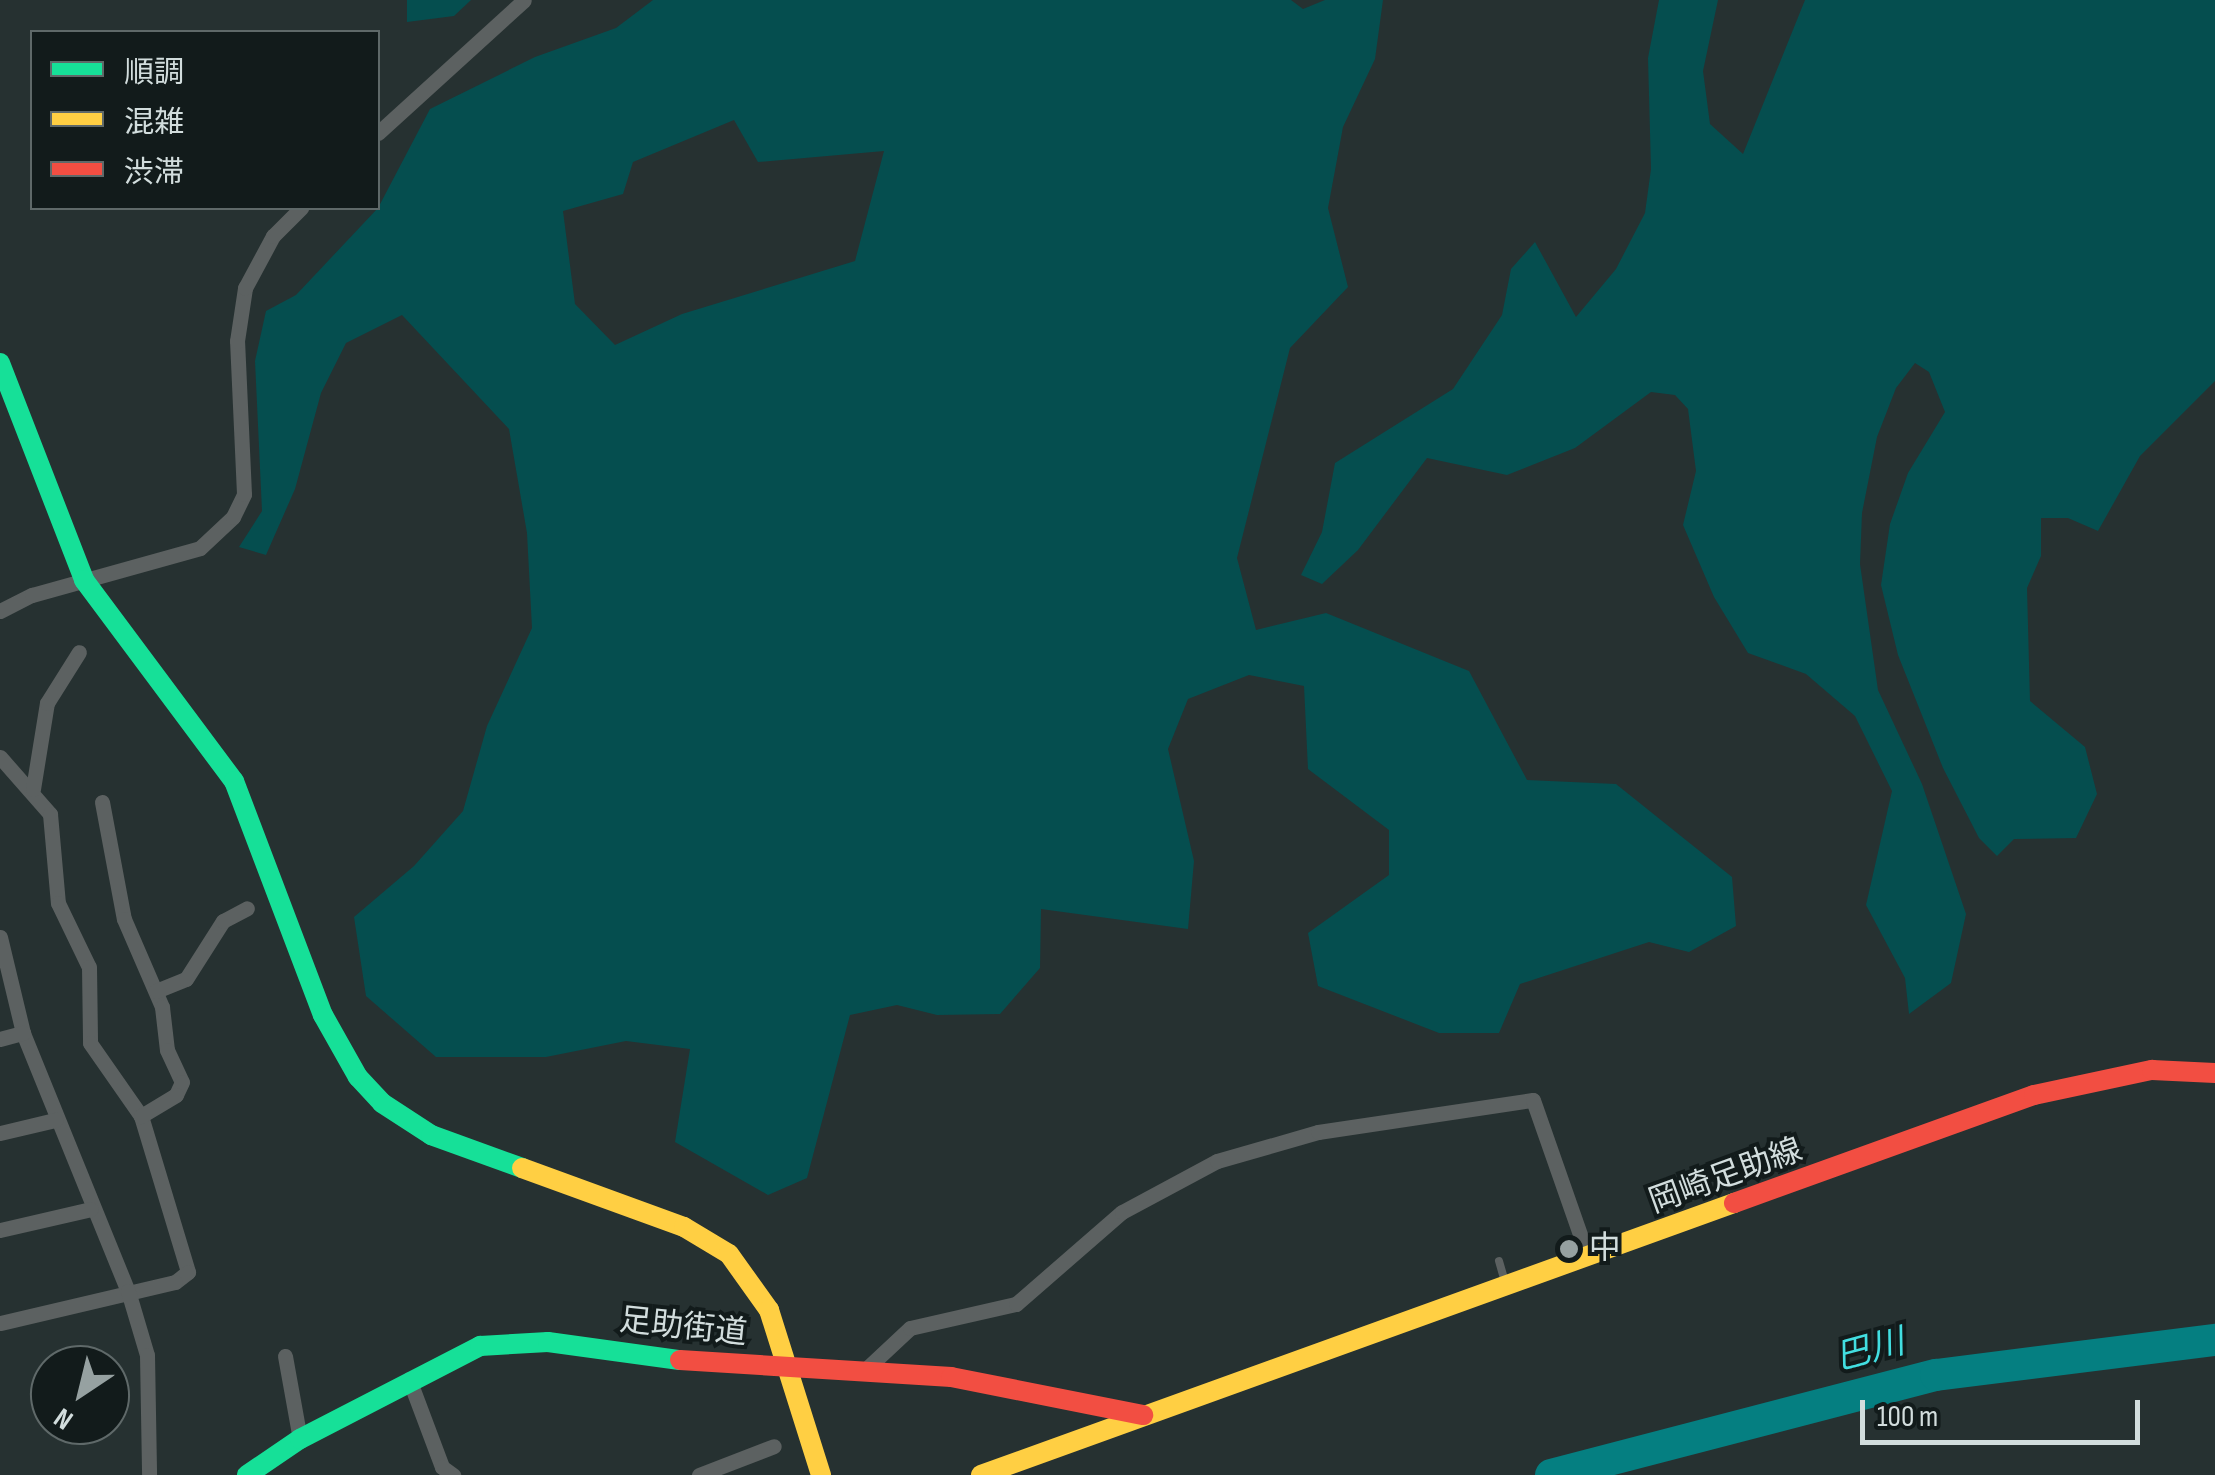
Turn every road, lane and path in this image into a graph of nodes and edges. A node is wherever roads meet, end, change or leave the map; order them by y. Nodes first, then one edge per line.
1 (524, 0) edge
2 (380, 132) edge
3 (300, 210) edge
4 (0, 363) edge
5 (84, 580) junction
6 (0, 611) edge
7 (79, 652) dead end
8 (0, 758) edge
9 (34, 789) junction
10 (102, 802) dead end
11 (246, 908) dead end
12 (0, 942) edge
13 (156, 991) junction
14 (23, 1033) junction
15 (0, 1038) edge
16 (2215, 1073) edge
17 (141, 1116) junction
18 (55, 1120) junction
19 (0, 1133) edge
20 (92, 1210) junction
21 (0, 1230) edge
22 (1588, 1257) junction
23 (1498, 1260) dead end
24 (1506, 1286) junction
25 (128, 1292) junction
26 (0, 1322) edge
27 (285, 1356) dead end
28 (788, 1369) junction
29 (864, 1371) junction
30 (409, 1379) junction
31 (1143, 1415) junction
32 (300, 1438) junction
33 (774, 1446) dead end
34 (149, 1475) edge
35 (247, 1475) edge
36 (453, 1475) edge
37 (700, 1475) edge
38 (820, 1475) edge
39 (981, 1475) edge

1 - 2 street
3 - 5 street
4 - 5 street
5 - 6 street
5 - 28 street
7 - 9 street
8 - 9 street
9 - 17 street
10 - 13 street
11 - 13 street
12 - 14 street
13 - 17 street
14 - 15 street
14 - 18 street
16 - 22 street, 岡崎足助線
17 - 25 street
18 - 19 street
18 - 20 street
20 - 21 street
20 - 25 street
22 - 24 street, 岡崎足助線
22 - 29 street
23 - 24 lane
24 - 31 street, 岡崎足助線
25 - 26 street
25 - 34 street
27 - 32 street
28 - 29 street, 足助街道
28 - 30 street, 足助街道
28 - 38 street
29 - 31 street, 足助街道
30 - 32 street, 足助街道
30 - 36 street
31 - 39 street, 岡崎足助線
32 - 35 street, 足助街道
33 - 37 street

